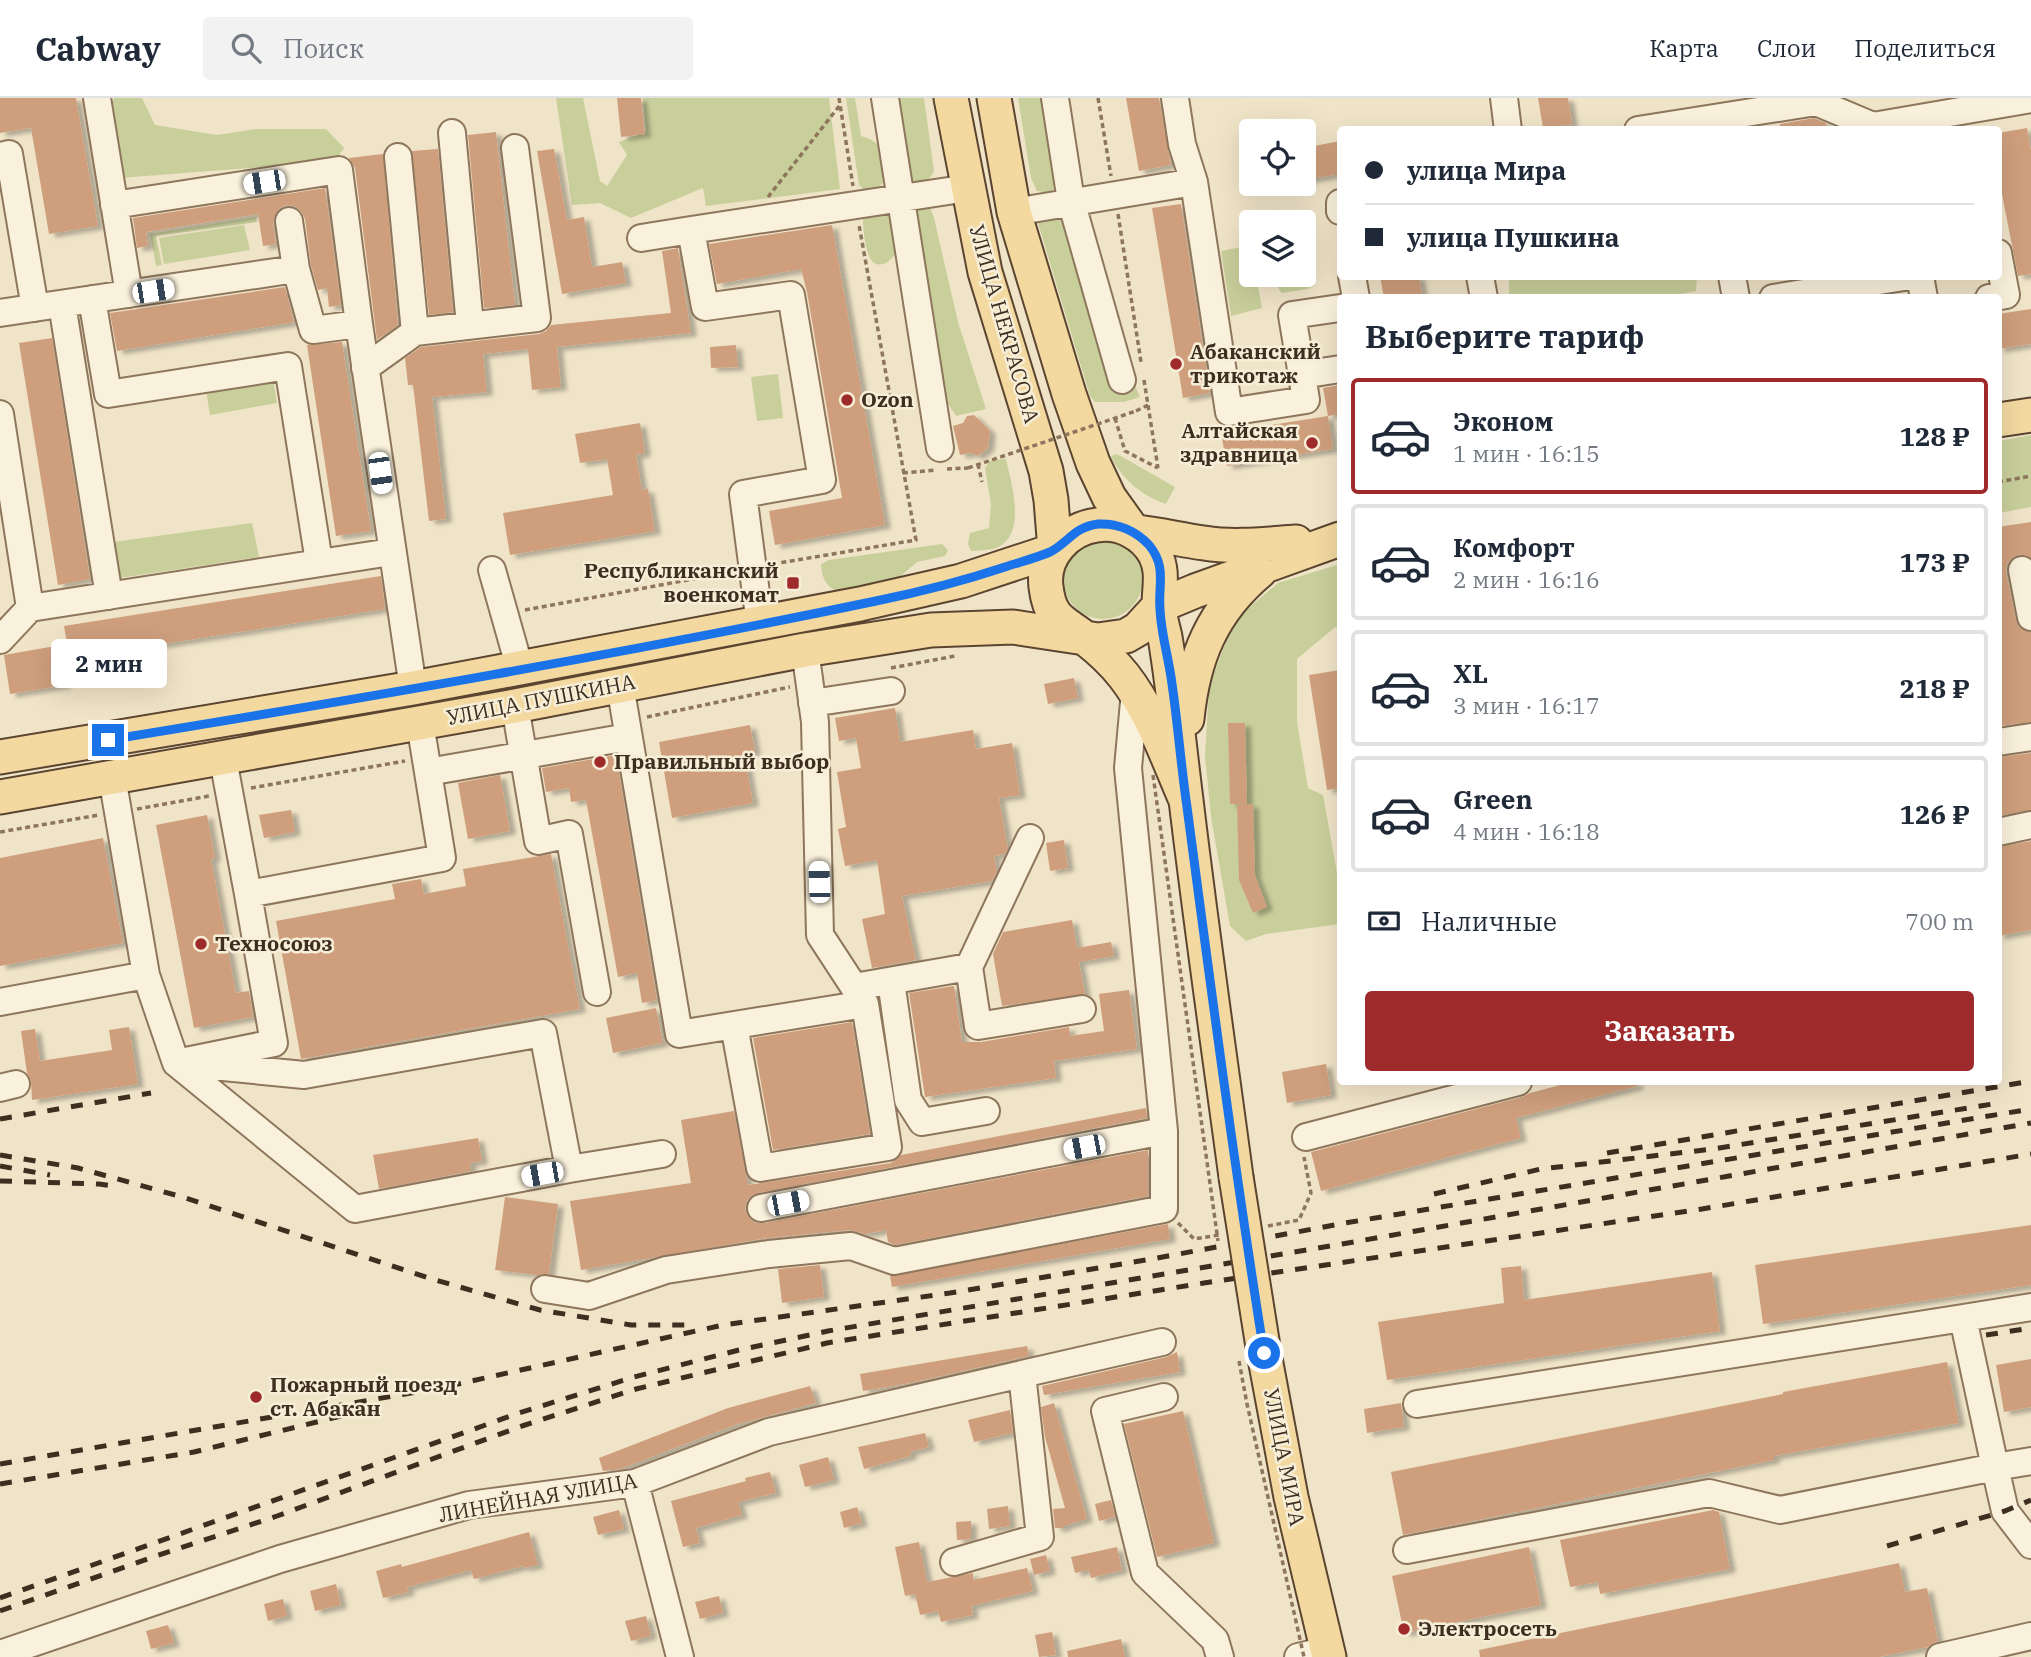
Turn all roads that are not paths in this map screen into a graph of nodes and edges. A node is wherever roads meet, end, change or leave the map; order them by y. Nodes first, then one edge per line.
1 (97, 98) edge
2 (885, 98) edge
3 (951, 98) edge
4 (994, 98) edge
5 (1055, 98) edge
6 (1175, 98) edge
7 (1503, 98) edge
8 (2031, 99) edge
9 (1910, 109) edge
10 (1973, 112) edge
11 (1507, 126) edge
12 (1663, 126) edge
13 (1873, 126) edge
14 (1873, 126) edge
15 (1953, 126) edge
16 (452, 133) dead end
17 (515, 148) dead end
18 (0, 156) edge
19 (398, 157) dead end
20 (1194, 182) junction
21 (968, 188) junction
22 (902, 198) junction
23 (1071, 201) junction
24 (114, 205) junction
25 (1014, 212) junction
26 (289, 221) dead end
27 (691, 230) junction
28 (641, 238) dead end
29 (296, 269) junction
30 (2002, 274) edge
31 (1885, 280) edge
32 (129, 294) junction
33 (1798, 294) edge
34 (2002, 296) edge
35 (92, 299) junction
36 (62, 304) junction
37 (35, 307) junction
38 (1337, 308) edge
39 (0, 313) edge
40 (359, 324) junction
41 (470, 325) junction
42 (415, 332) junction
43 (365, 368) junction
44 (1337, 369) edge
45 (1136, 375) road end
46 (1302, 375) junction
47 (108, 394) junction
48 (78, 399) junction
49 (0, 414) edge
50 (2031, 415) edge
51 (2002, 420) edge
52 (940, 448) dead end
53 (1134, 532) junction
54 (1337, 539) edge
55 (1337, 540) edge
56 (1055, 550) junction
57 (391, 552) junction
58 (319, 562) junction
59 (1266, 565) junction
60 (492, 570) dead end
61 (2017, 571) edge
62 (109, 596) junction
63 (1159, 606) junction
64 (30, 608) junction
65 (2031, 617) edge
66 (760, 624) junction
67 (1084, 637) junction
68 (0, 640) edge
69 (805, 650) junction
70 (520, 669) junction
71 (620, 685) junction
72 (413, 688) junction
73 (891, 691) dead end
74 (1135, 691) junction
75 (813, 703) junction
76 (515, 706) junction
77 (420, 723) junction
78 (628, 737) junction
79 (2031, 737) edge
80 (2002, 742) edge
81 (1, 751) edge
82 (523, 755) junction
83 (223, 759) junction
84 (428, 772) junction
85 (112, 777) junction
86 (0, 797) edge
87 (1185, 798) junction
88 (2031, 825) edge
89 (2002, 831) edge
90 (1030, 838) dead end
91 (248, 894) junction
92 (969, 967) junction
93 (146, 975) junction
94 (891, 981) junction
95 (597, 992) dead end
96 (0, 1002) edge
97 (1082, 1009) dead end
98 (734, 1025) junction
99 (176, 1063) junction
100 (1507, 1085) edge
101 (986, 1111) dead end
102 (1164, 1132) junction
103 (1306, 1138) dead end
104 (662, 1154) dead end
105 (569, 1169) junction
106 (761, 1208) dead end
107 (545, 1289) dead end
108 (2031, 1307) edge
109 (1963, 1318) junction
110 (1162, 1342) dead end
111 (1022, 1374) junction
112 (1164, 1397) dead end
113 (1417, 1404) dead end
114 (2031, 1461) edge
115 (1995, 1467) junction
116 (635, 1483) junction
117 (2031, 1545) edge
118 (1407, 1550) dead end
119 (954, 1562) dead end
120 (2031, 1636) edge
121 (8, 1654) edge
122 (1312, 1655) edge
123 (680, 1657) edge
124 (1220, 1657) edge
125 (1940, 1657) edge

1 - 24 street
2 - 22 street
3 - 21 main road, УЛИЦА НЕКРАСОВА
4 - 25 main road, УЛИЦА НЕКРАСОВА
5 - 23 street
6 - 20 street
7 - 11 street
8 - 10 street
9 - 10 street
9 - 14 street
10 - 15 street
12 - 13 street
16 - 41 street
17 - 41 street
18 - 37 street
19 - 42 street
20 - 23 street
20 - 46 street
21 - 22 street
21 - 56 main road, УЛИЦА НЕКРАСОВА
22 - 27 street
22 - 52 street
23 - 25 street
23 - 45 street
24 - 32 street
24 - 40 street
25 - 53 main road, УЛИЦА НЕКРАСОВА
26 - 29 street
27 - 28 street
27 - 66 street
29 - 32 street
29 - 40 street
30 - 34 street
31 - 33 street
32 - 35 street
35 - 36 street
35 - 47 street
36 - 37 street
36 - 48 street
37 - 39 street
38 - 46 street
40 - 43 street
41 - 42 street
42 - 43 street
43 - 57 street
44 - 46 street
47 - 48 street
47 - 58 street
48 - 62 street
49 - 64 street
50 - 51 main road
53 - 54 main road
53 - 56 main road
53 - 63 main road
55 - 59 main road
56 - 66 main road, УЛИЦА ПУШКИНА
56 - 67 main road
57 - 58 street
57 - 72 street
58 - 62 street
59 - 63 main road
59 - 87 main road
60 - 70 street
61 - 65 street
62 - 64 street
63 - 67 main road
63 - 87 main road
64 - 68 street
66 - 70 main road, УЛИЦА ПУШКИНА
67 - 69 main road, УЛИЦА ПУШКИНА
67 - 74 main road
69 - 71 main road, УЛИЦА ПУШКИНА
69 - 75 street
70 - 72 main road, УЛИЦА ПУШКИНА
71 - 76 main road, УЛИЦА ПУШКИНА
71 - 78 street
72 - 81 main road, УЛИЦА ПУШКИНА
73 - 75 street
74 - 87 main road
74 - 102 street
75 - 94 street
76 - 77 main road, УЛИЦА ПУШКИНА
76 - 82 street
77 - 83 main road, УЛИЦА ПУШКИНА
77 - 84 street
78 - 82 street
78 - 98 street
79 - 80 street
82 - 84 street
82 - 95 street
83 - 85 main road, УЛИЦА ПУШКИНА
83 - 91 street
84 - 91 street
85 - 86 main road, УЛИЦА ПУШКИНА
85 - 93 street
87 - 122 main road, УЛИЦА МИРА, bridge
88 - 89 street
90 - 92 street
91 - 99 street
92 - 94 street
92 - 97 street
93 - 96 street
93 - 99 street
94 - 101 street
98 - 98 street
99 - 105 street
99 - 105 street
100 - 103 street
102 - 106 street
102 - 107 street
104 - 105 street
108 - 109 street
109 - 113 street
109 - 115 street
110 - 111 street, ЛИНЕЙНАЯ УЛИЦА
111 - 116 street, ЛИНЕЙНАЯ УЛИЦА
111 - 119 street
112 - 124 street
114 - 115 street
115 - 117 street
115 - 118 street
116 - 121 street, ЛИНЕЙНАЯ УЛИЦА
116 - 123 street
120 - 125 street

